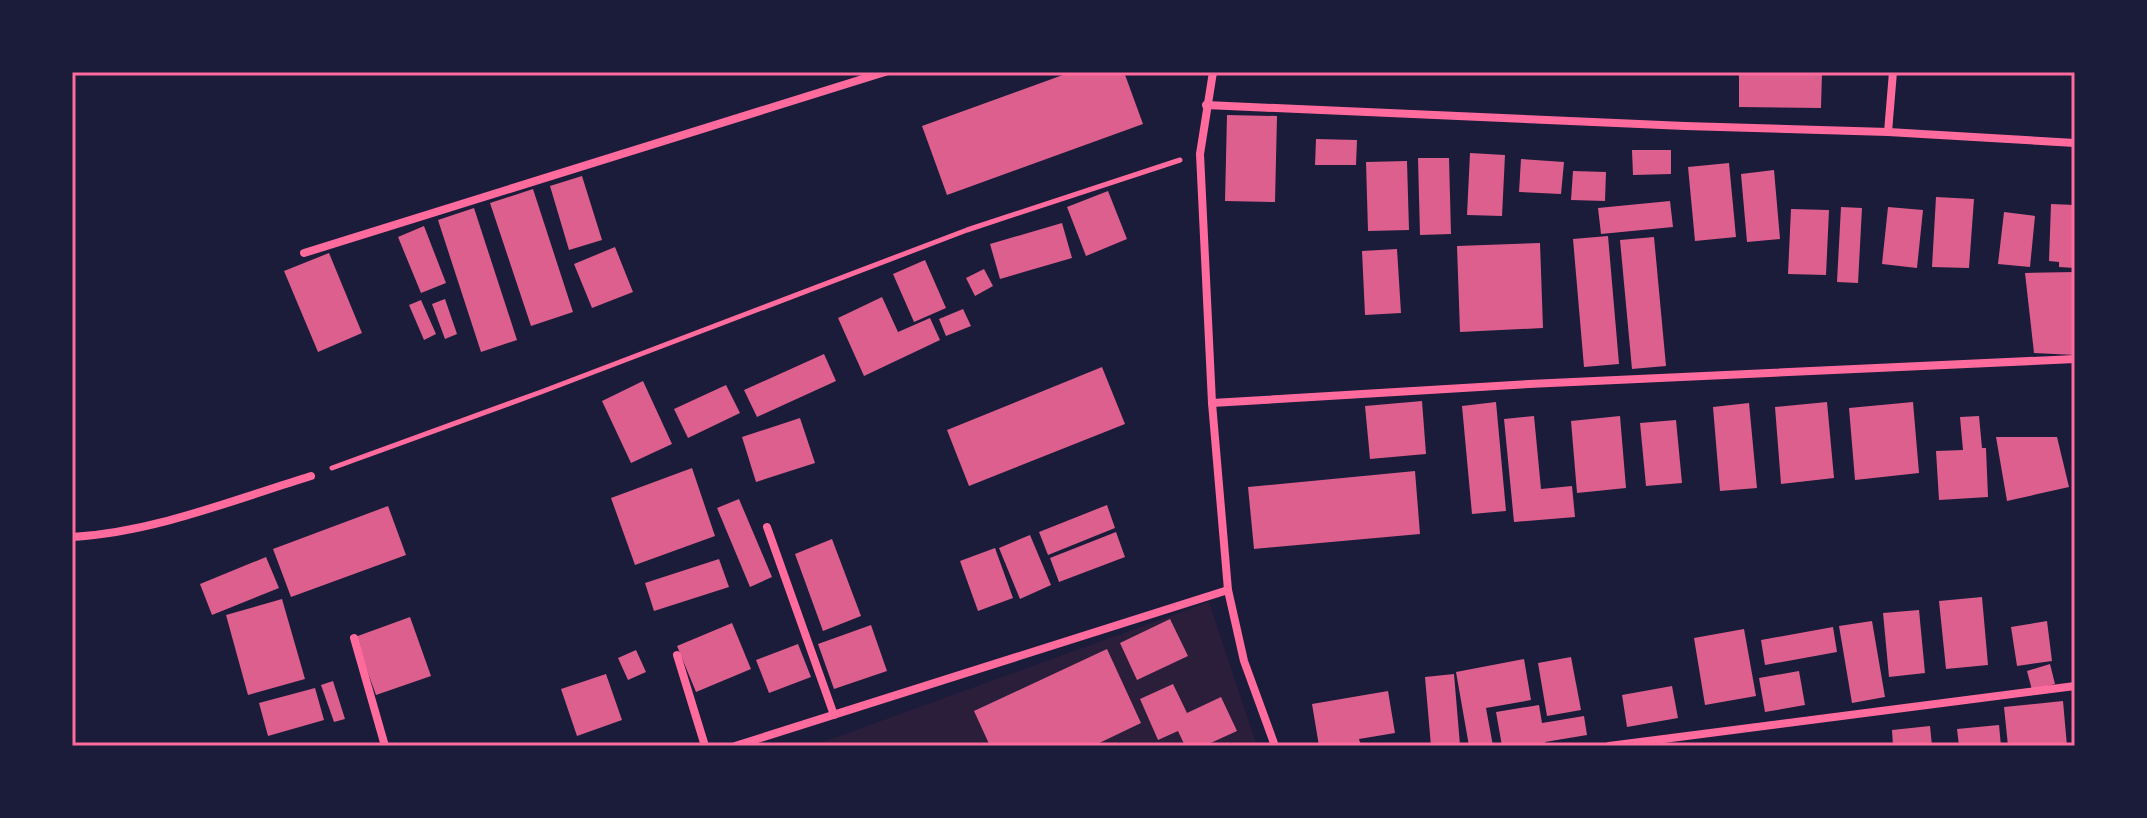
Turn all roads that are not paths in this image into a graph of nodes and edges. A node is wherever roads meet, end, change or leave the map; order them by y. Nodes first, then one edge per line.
1 (885, 72) edge
2 (1213, 72) edge
3 (1893, 72) edge
4 (1206, 105) junction
5 (1888, 132) junction
6 (2075, 143) edge
7 (304, 253) dead end
8 (2075, 359) edge
9 (1212, 403) junction
10 (311, 476) road end
11 (767, 527) dead end
12 (72, 537) edge
13 (1228, 590) junction
14 (354, 638) dead end
15 (677, 655) dead end
16 (2075, 686) edge
17 (834, 715) junction
18 (1271, 745) edge
19 (385, 746) edge
20 (705, 746) edge
21 (735, 746) edge
22 (1609, 746) edge

1 - 7 street
2 - 4 street
3 - 5 street
4 - 5 street
4 - 9 street
5 - 6 street
8 - 9 street
9 - 13 street
10 - 12 street
11 - 17 street
13 - 17 street
13 - 18 street
14 - 19 street
15 - 20 street
16 - 22 street
17 - 21 street

